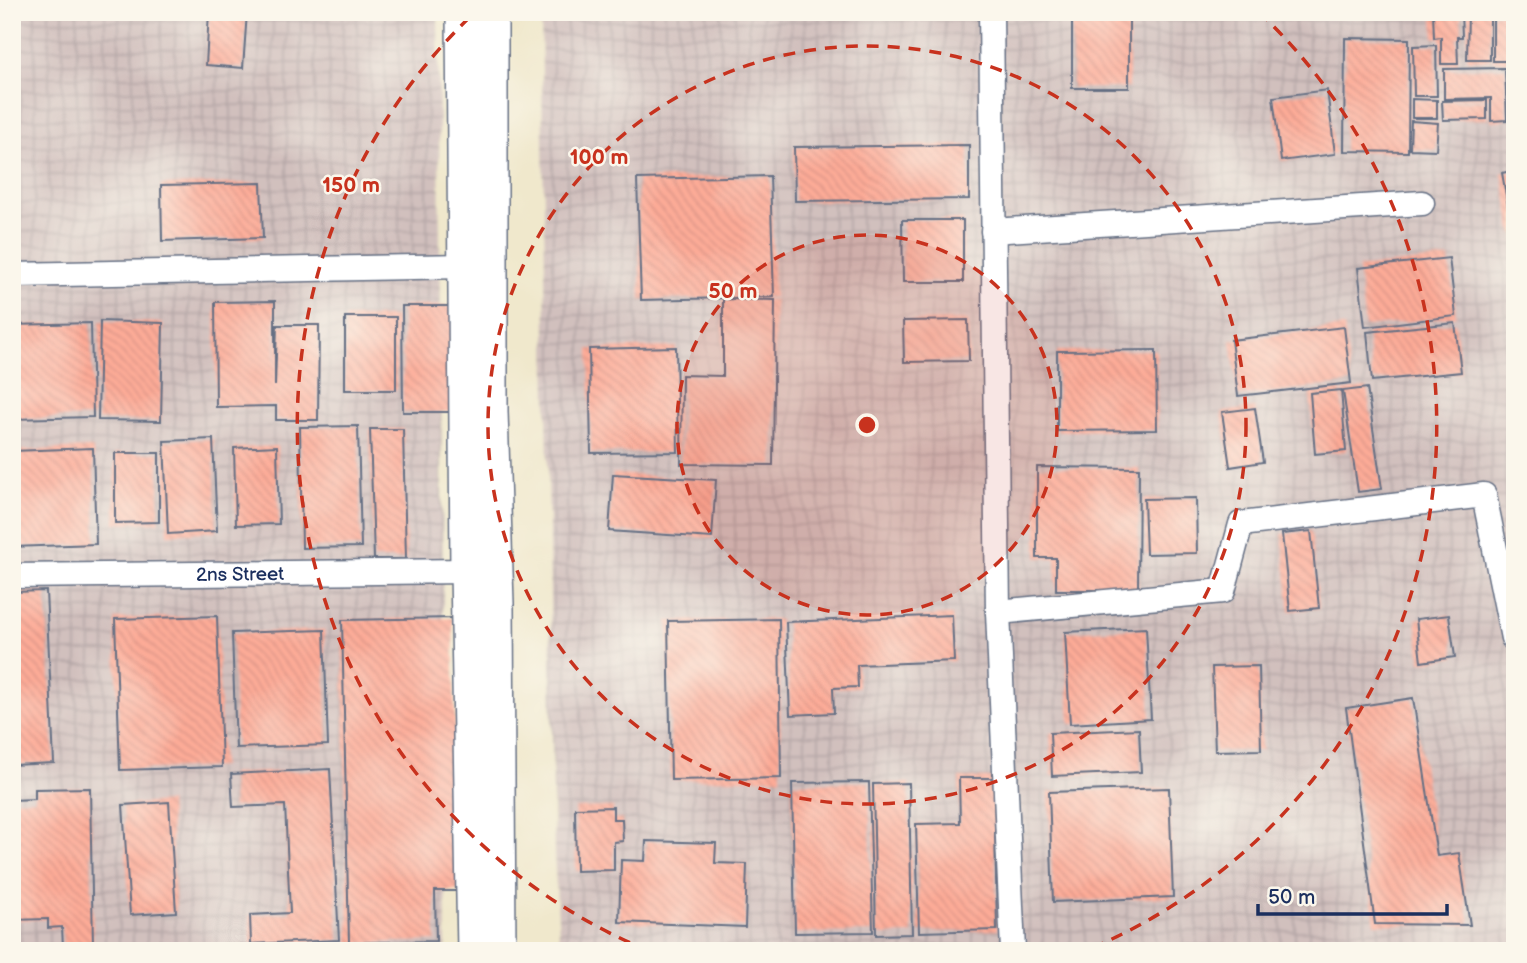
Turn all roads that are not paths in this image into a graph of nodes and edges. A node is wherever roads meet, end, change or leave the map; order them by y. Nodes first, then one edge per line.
1 (463, 12) edge
2 (491, 12) edge
3 (991, 12) edge
4 (1422, 203) dead end
5 (993, 231) junction
6 (466, 266) junction
7 (12, 275) edge
8 (467, 571) junction
9 (12, 576) edge
10 (998, 612) junction
11 (1515, 638) edge
12 (474, 951) edge
13 (499, 951) edge
14 (1013, 951) edge

1 - 6 main road
2 - 13 main road
3 - 5 street
4 - 5 street
5 - 10 street
6 - 7 street
6 - 8 main road
8 - 9 street, 2ns Street
8 - 12 main road
10 - 11 street
10 - 14 street

